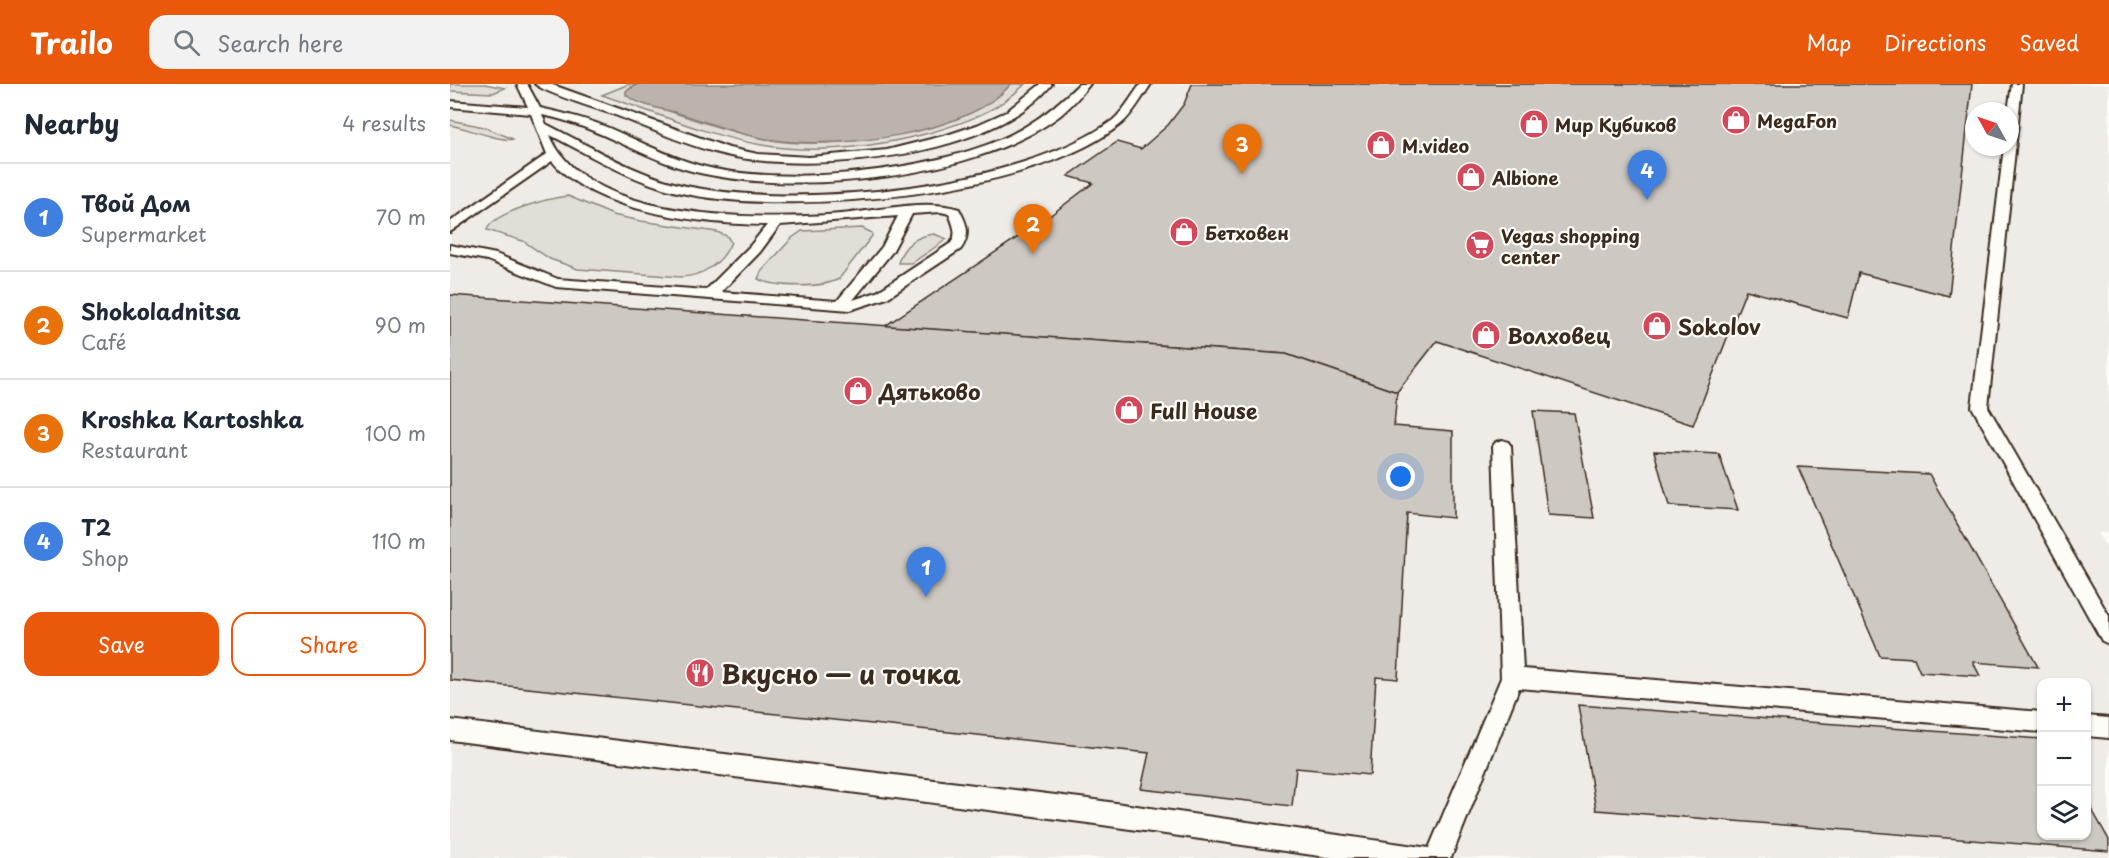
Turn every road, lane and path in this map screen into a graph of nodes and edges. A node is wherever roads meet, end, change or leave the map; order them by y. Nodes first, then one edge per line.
1 (522, 84) edge
2 (540, 84) edge
3 (1047, 84) edge
4 (1085, 84) edge
5 (1146, 84) edge
6 (2017, 84) edge
7 (2015, 102) edge
8 (450, 104) edge
9 (534, 109) junction
10 (541, 126) junction
11 (553, 155) junction
12 (2009, 156) edge
13 (907, 212) junction
14 (777, 220) junction
15 (450, 228) edge
16 (450, 249) edge
17 (709, 296) junction
18 (840, 306) junction
19 (1502, 446) dead end
20 (2109, 634) edge
21 (1512, 678) junction
22 (2037, 722) edge
23 (2091, 726) edge
24 (2109, 728) edge
25 (450, 730) edge
26 (1423, 858) edge
27 (1438, 858) edge

1 - 9 lane
2 - 3 lane
4 - 9 lane
5 - 10 lane
6 - 7 lane
8 - 9 lane
9 - 10 lane
10 - 11 lane
11 - 14 lane
11 - 15 lane
12 - 20 lane
13 - 14 lane
13 - 18 lane
13 - 18 lane
14 - 17 lane
16 - 17 lane
17 - 18 lane
19 - 21 lane
21 - 22 lane
21 - 27 lane
23 - 24 lane
25 - 26 lane

